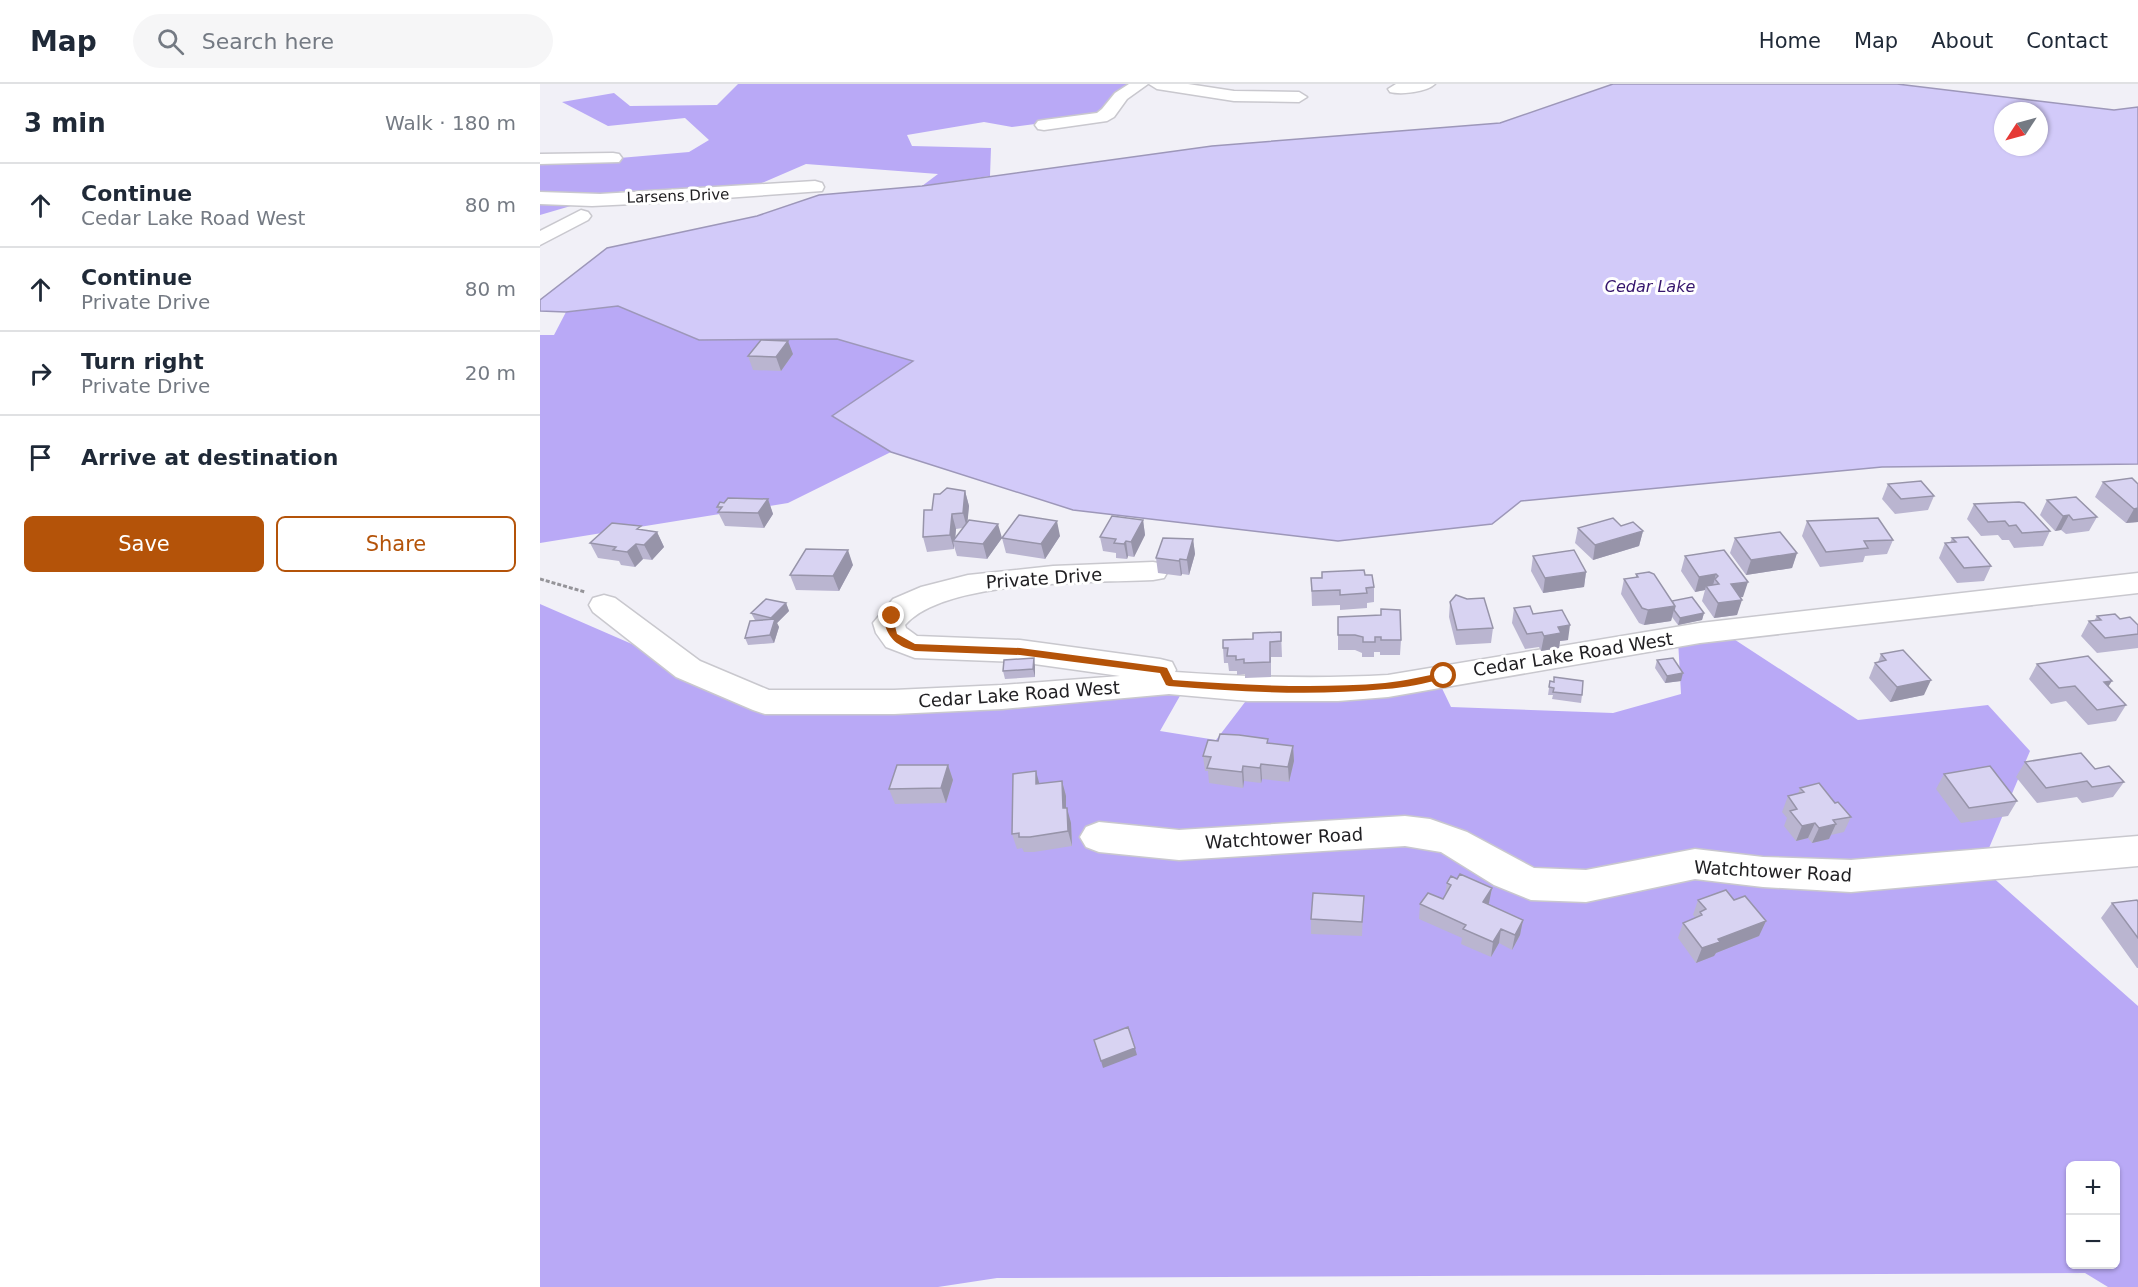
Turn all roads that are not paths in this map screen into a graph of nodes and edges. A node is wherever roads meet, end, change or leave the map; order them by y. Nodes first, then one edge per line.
1 (1140, 84) edge
2 (1157, 84) edge
3 (1427, 84) edge
4 (1396, 88) dead end
5 (1299, 97) dead end
6 (1044, 125) dead end
7 (614, 158) dead end
8 (540, 159) edge
9 (815, 187) dead end
10 (540, 198) edge
11 (581, 216) dead end
12 (540, 239) edge
13 (1153, 572) dead end
14 (2138, 583) edge
15 (604, 605) road end
16 (1169, 683) junction
17 (1099, 837) dead end
18 (2138, 851) edge

1 - 6 street
2 - 5 street
3 - 4 street
7 - 8 street
9 - 10 street, Larsens Drive
11 - 12 street
13 - 16 street, Private Drive
14 - 16 street, Cedar Lake Road West
15 - 16 street, Cedar Lake Road West
17 - 18 street, Watchtower Road

